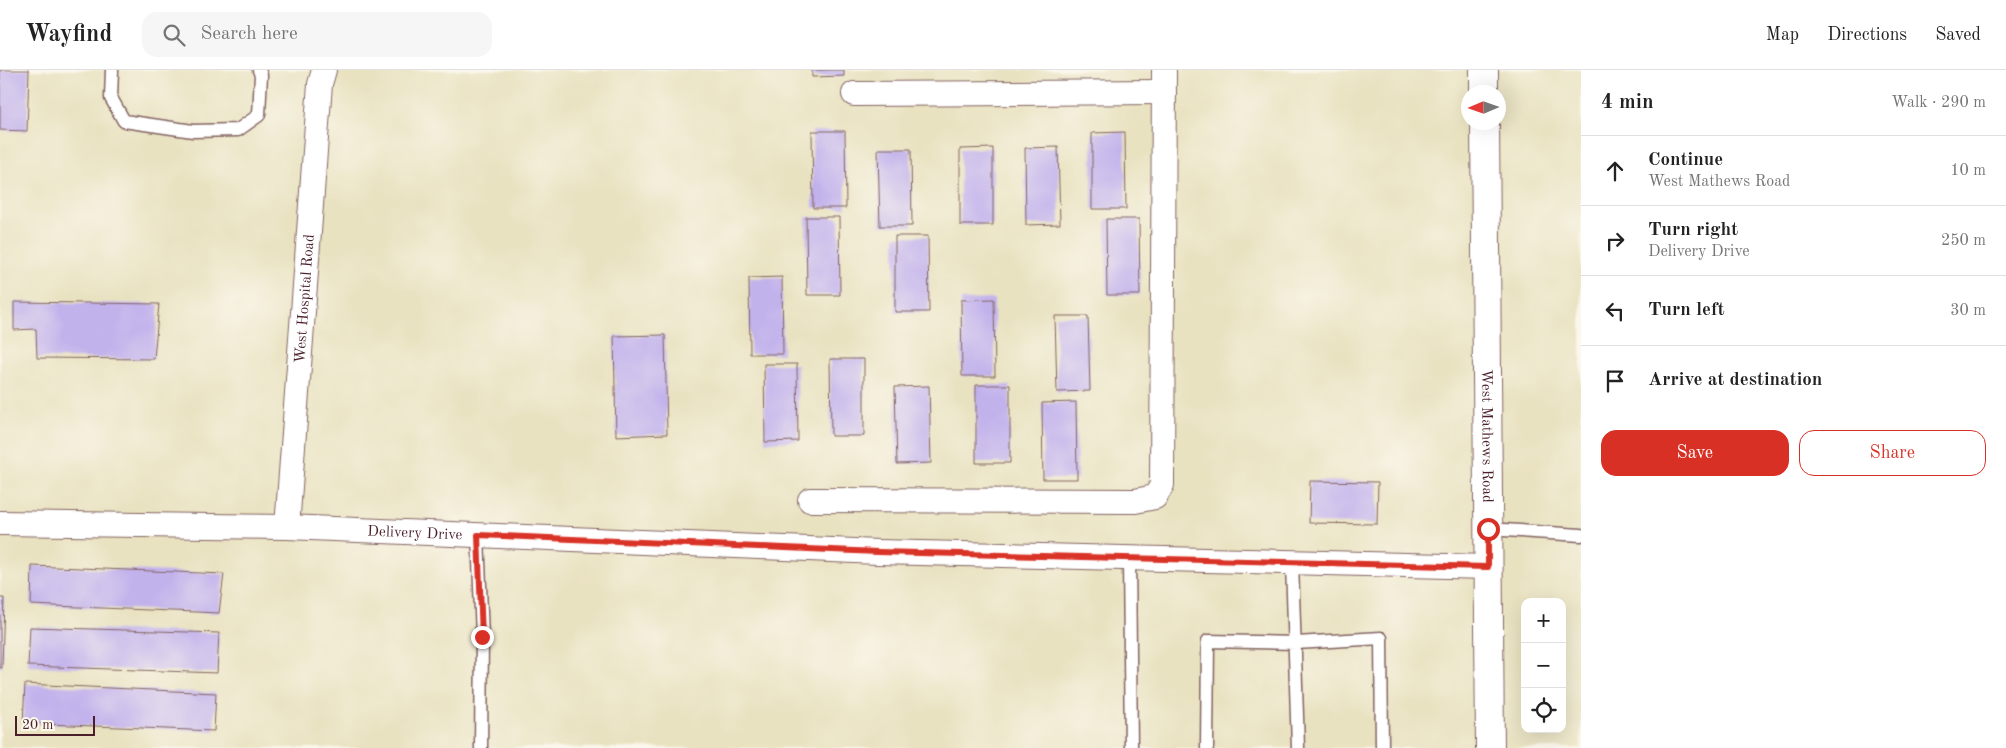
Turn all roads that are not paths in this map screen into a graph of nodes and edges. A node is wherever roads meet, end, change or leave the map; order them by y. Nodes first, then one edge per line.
1 (112, 70) edge
2 (259, 70) edge
3 (324, 70) edge
4 (1484, 70) edge
5 (1164, 81) edge
6 (1484, 85) edge
7 (854, 94) dead end
8 (1485, 130) edge
9 (810, 500) dead end
10 (0, 523) edge
11 (287, 527) junction
12 (1488, 529) junction
13 (478, 535) junction
14 (1581, 535) edge
15 (1129, 559) junction
16 (1292, 562) junction
17 (1488, 567) junction
18 (1296, 643) junction
19 (481, 748) edge
20 (1130, 748) edge
21 (1208, 748) edge
22 (1298, 748) edge
23 (1382, 748) edge
24 (1490, 748) edge

1 - 2 lane
3 - 11 street, West Hospital Road
4 - 6 main road
5 - 7 street
5 - 9 street
8 - 12 main road, West Mathews Road
10 - 11 street, Delivery Drive
11 - 13 street, Delivery Drive
12 - 14 lane
12 - 17 main road, West Mathews Road
13 - 15 street, Delivery Drive
13 - 19 lane
15 - 16 street, Delivery Drive
15 - 20 lane
16 - 17 street, Delivery Drive
16 - 18 lane
17 - 24 main road, West Mathews Road
18 - 21 lane
18 - 22 lane
18 - 23 lane

